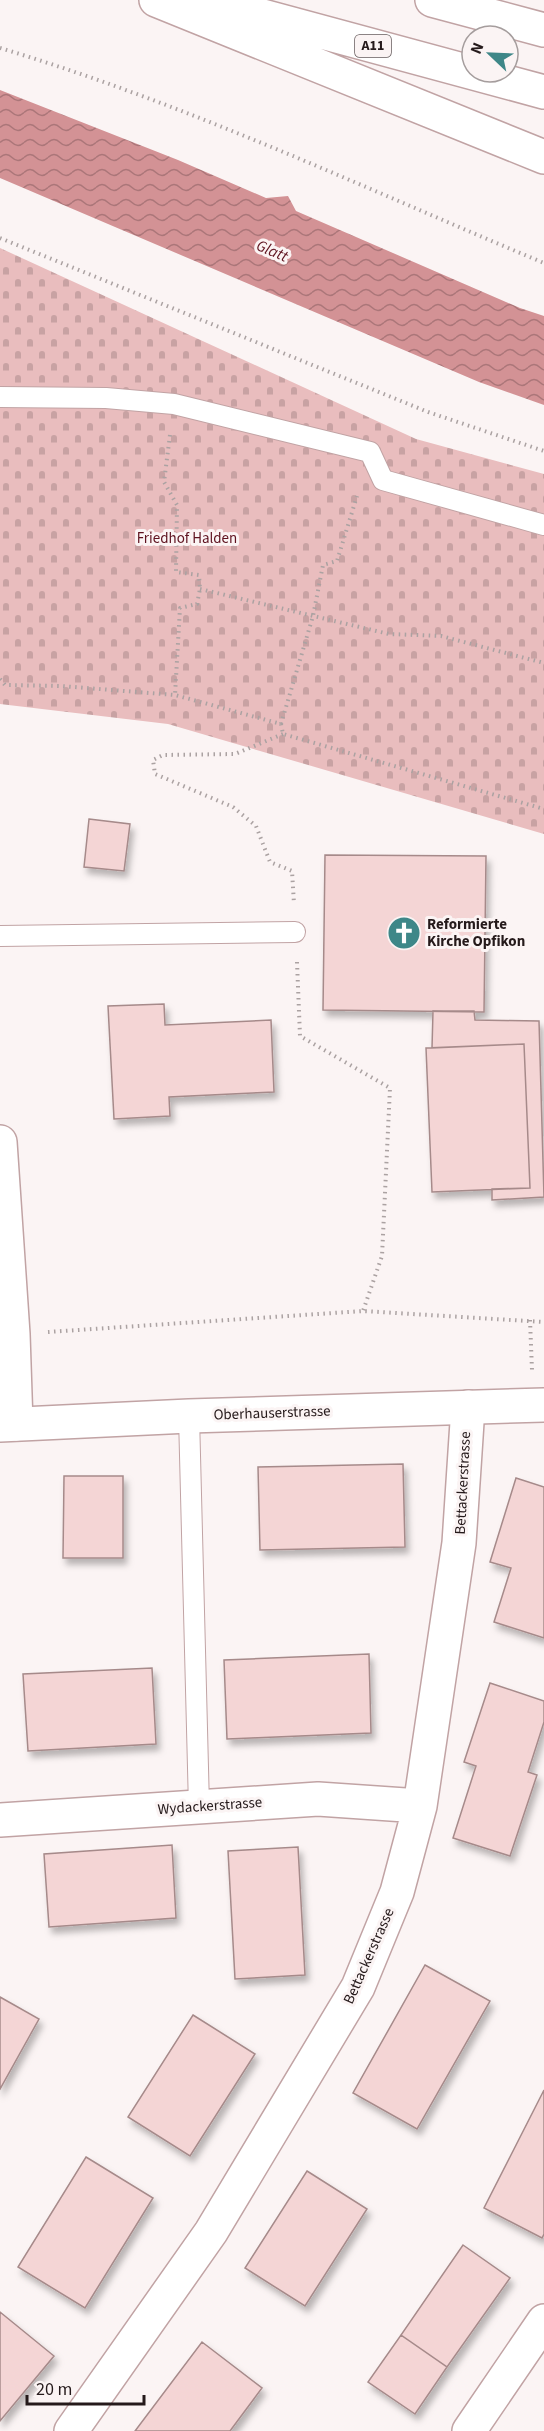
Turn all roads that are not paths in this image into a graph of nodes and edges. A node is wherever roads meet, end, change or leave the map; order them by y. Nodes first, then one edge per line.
1 (156, 0) edge
2 (202, 0) edge
3 (432, 0) edge
4 (544, 30) edge
5 (544, 92) edge
6 (544, 157) edge
7 (0, 397) edge
8 (544, 525) edge
9 (295, 932) road end
10 (0, 936) edge
11 (0, 1142) edge
12 (544, 1405) edge
13 (468, 1407) junction
14 (189, 1416) junction
15 (8, 1425) edge
16 (420, 1806) junction
17 (199, 1807) junction
18 (0, 1820) edge
19 (544, 2321) edge
20 (71, 2431) edge
21 (469, 2431) edge

1 - 6 main road
2 - 5 main road, A11
3 - 4 main road
7 - 8 lane
9 - 10 lane
11 - 15 main road
12 - 13 main road, Oberhauserstrasse
13 - 14 main road, Oberhauserstrasse
13 - 16 main road, Bettackerstrasse
14 - 15 main road, Oberhauserstrasse
14 - 17 lane
16 - 17 main road, Wydackerstrasse
16 - 20 main road, Bettackerstrasse
17 - 18 main road, Wydackerstrasse
19 - 21 main road

